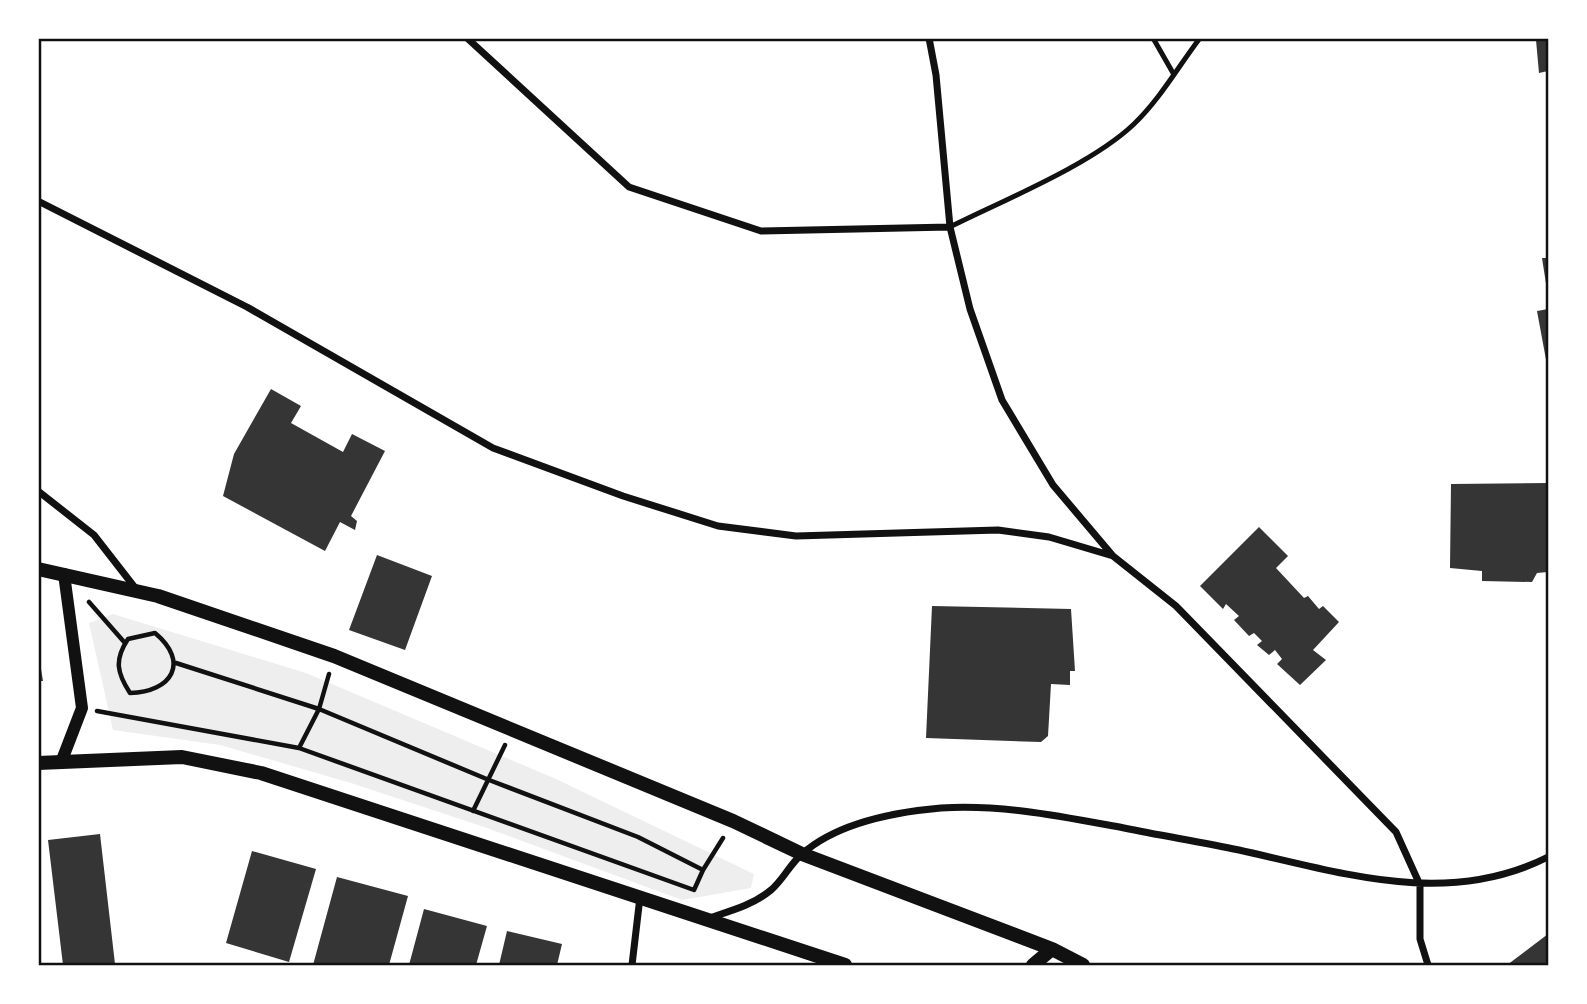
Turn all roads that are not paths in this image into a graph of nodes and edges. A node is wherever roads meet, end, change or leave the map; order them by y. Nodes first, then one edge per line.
1 (467, 38) edge
2 (929, 38) edge
3 (1153, 38) edge
4 (1200, 38) edge
5 (1173, 73) junction
6 (38, 201) edge
7 (950, 227) junction
8 (38, 491) edge
9 (1113, 556) junction
10 (38, 569) edge
11 (64, 574) junction
12 (138, 591) junction
13 (62, 760) junction
14 (38, 763) edge
15 (802, 854) junction
16 (1549, 857) edge
17 (1420, 885) junction
18 (640, 897) junction
19 (706, 919) junction
20 (1052, 949) junction
21 (632, 965) edge
22 (845, 965) edge
23 (1033, 965) edge
24 (1083, 965) edge
25 (1428, 965) edge

1 - 7 street
2 - 7 street
3 - 5 lane
4 - 5 lane
5 - 7 lane
6 - 9 street
7 - 9 street
8 - 12 street
9 - 17 street
10 - 11 main road
11 - 12 main road
11 - 13 street
12 - 15 main road
13 - 14 main road
13 - 18 main road
15 - 17 street
15 - 19 street
15 - 20 main road
16 - 17 street
17 - 25 street
18 - 19 main road
18 - 21 street
19 - 22 main road
20 - 23 main road
20 - 24 main road

